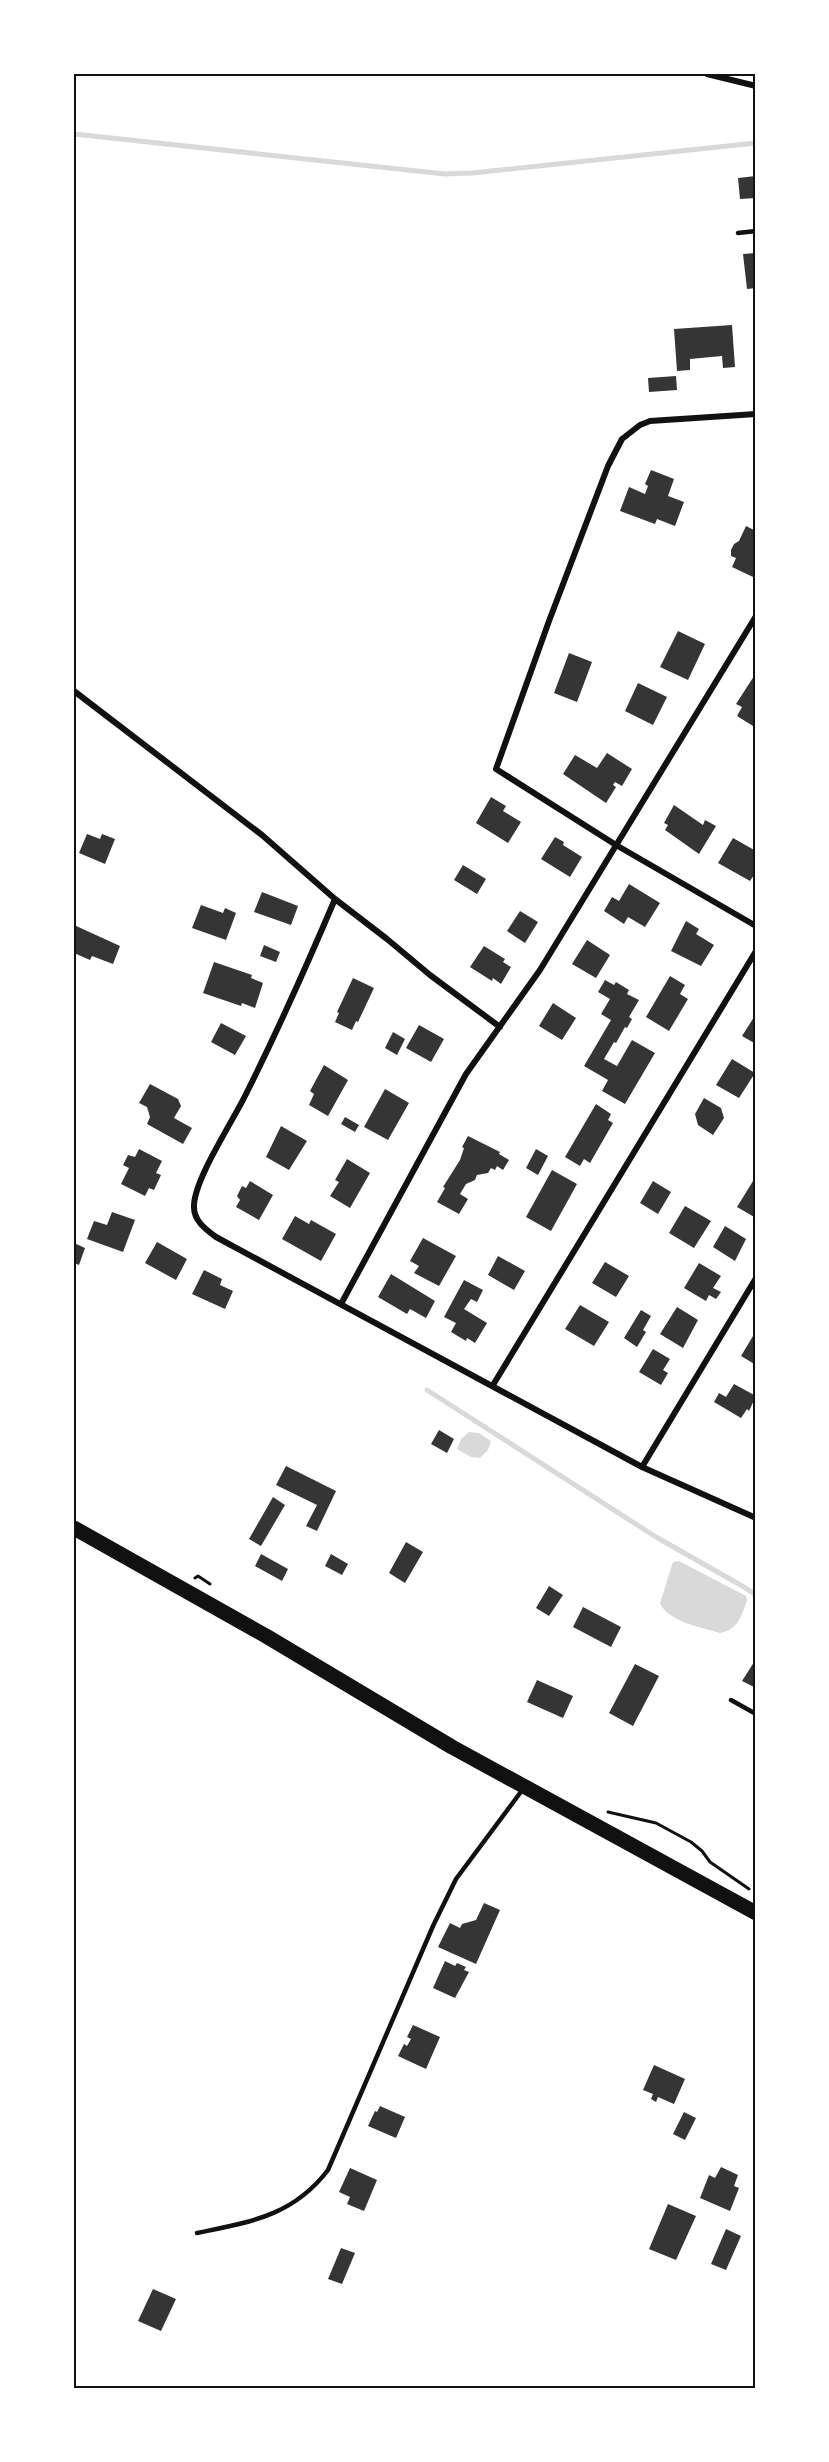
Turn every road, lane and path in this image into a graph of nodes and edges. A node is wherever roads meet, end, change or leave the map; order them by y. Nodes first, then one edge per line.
1 (706, 74) edge
2 (756, 86) edge
3 (756, 231) edge
4 (738, 233) dead end
5 (756, 414) edge
6 (756, 616) edge
7 (74, 691) edge
8 (616, 845) junction
9 (334, 899) junction
10 (756, 926) edge
11 (756, 951) edge
12 (500, 1027) junction
13 (756, 1278) edge
14 (341, 1304) junction
15 (493, 1384) junction
16 (642, 1467) junction
17 (756, 1518) edge
18 (74, 1528) edge
19 (215, 1587) dead end
20 (182, 1588) junction
21 (731, 1700) dead end
22 (756, 1714) edge
23 (525, 1787) junction
24 (607, 1812) dead end
25 (756, 1892) edge
26 (756, 1913) edge
27 (197, 2233) dead end

1 - 2 street
3 - 4 lane
5 - 8 street
6 - 8 street
7 - 9 street
8 - 10 street
8 - 12 street
9 - 12 street
9 - 14 street
11 - 15 street
12 - 14 street
13 - 16 street
14 - 15 street
15 - 16 street
16 - 17 street
18 - 20 main road
19 - 20 path
20 - 23 main road
21 - 22 lane
23 - 26 main road
23 - 27 lane
24 - 25 path

